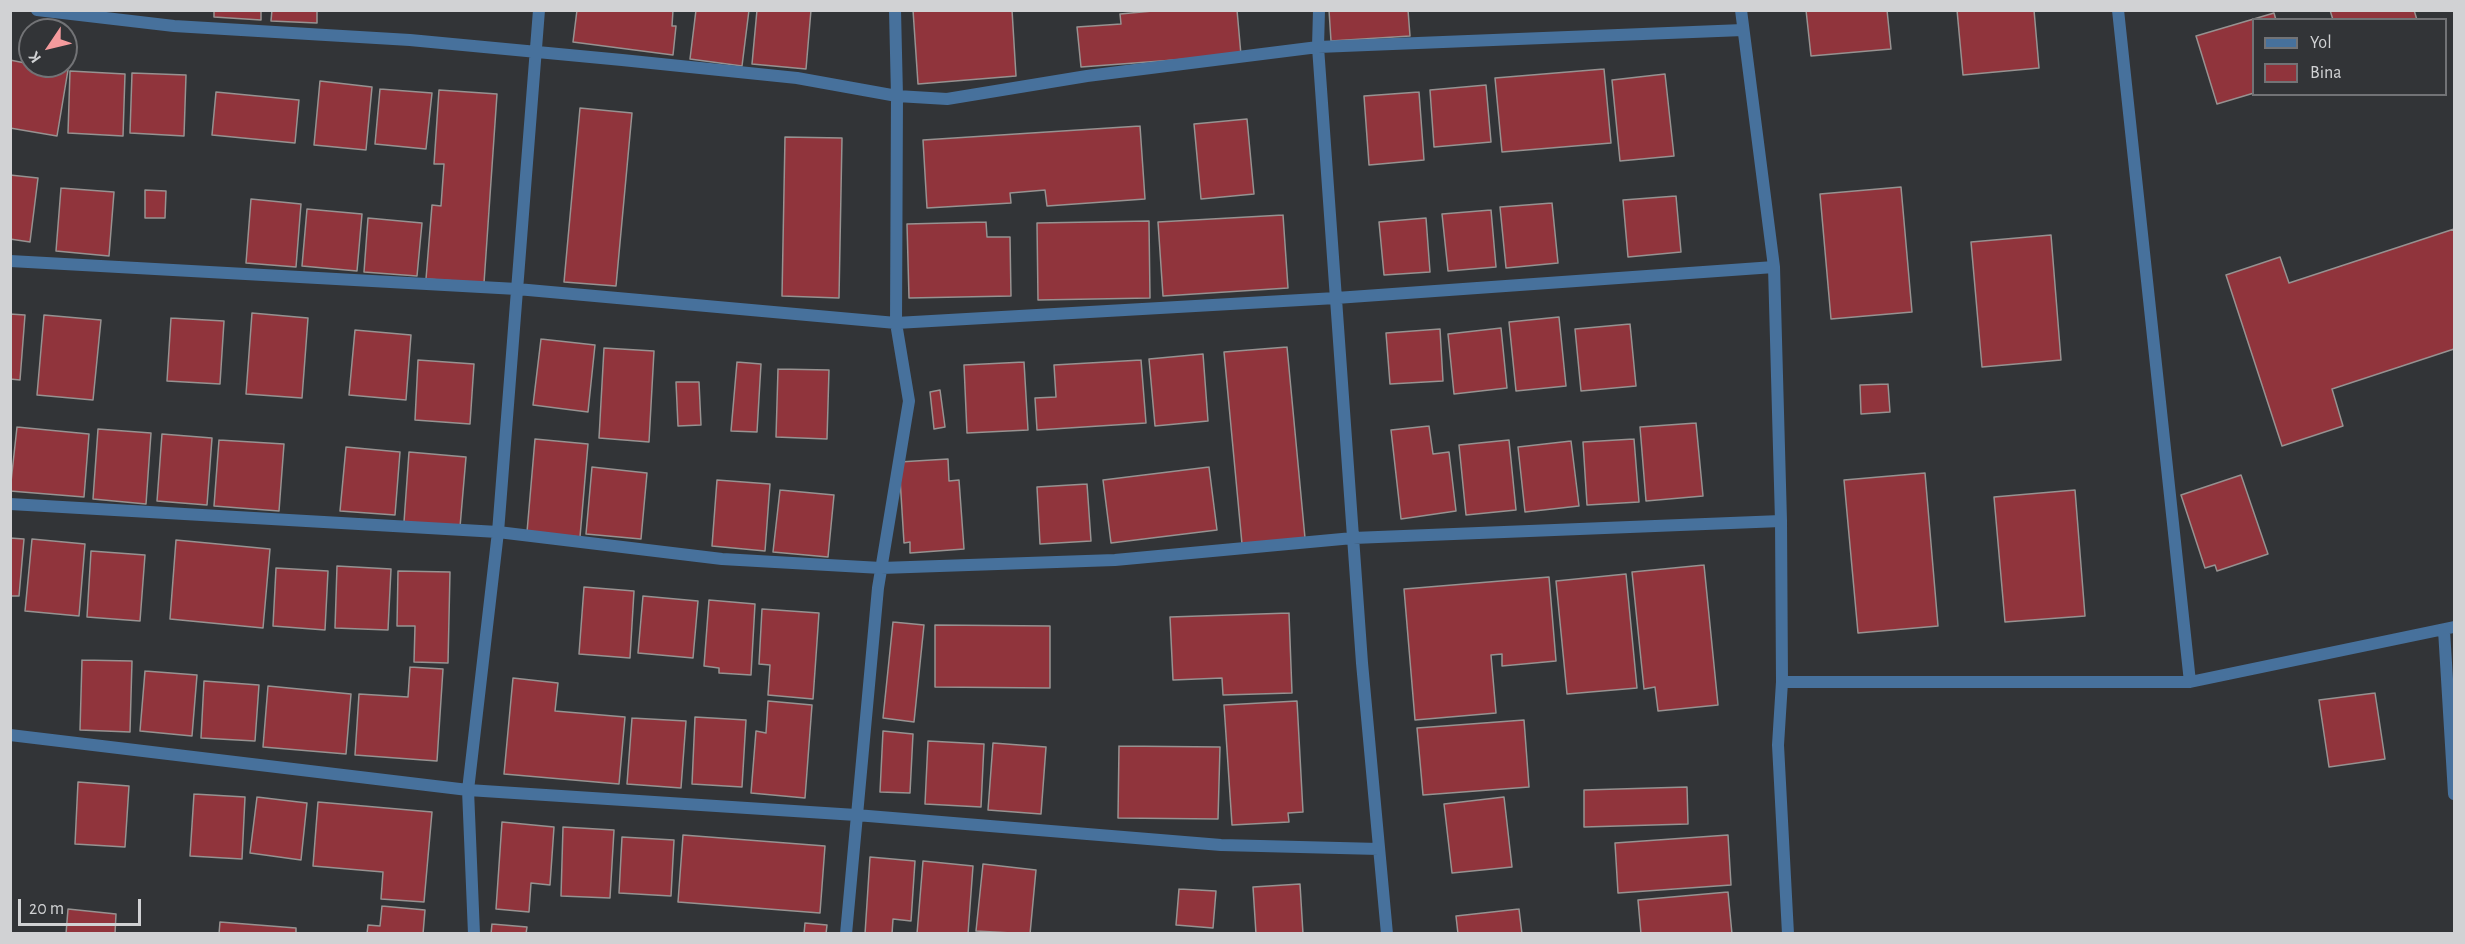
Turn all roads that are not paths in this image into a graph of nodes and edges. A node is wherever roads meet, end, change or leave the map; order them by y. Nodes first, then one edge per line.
1 (37, 10) edge
2 (539, 10) edge
3 (895, 10) edge
4 (1319, 10) edge
5 (1741, 10) edge
6 (2118, 10) edge
7 (1743, 30) junction
8 (1318, 47) junction
9 (536, 52) junction
10 (897, 96) junction
11 (10, 261) edge
12 (1774, 267) junction
13 (517, 289) junction
14 (1336, 298) junction
15 (896, 322) junction
16 (10, 504) edge
17 (1781, 521) junction
18 (498, 532) junction
19 (1353, 538) junction
20 (881, 568) junction
21 (2449, 629) edge
22 (1782, 682) junction
23 (2190, 682) junction
24 (10, 735) edge
25 (468, 790) junction
26 (2454, 794) edge
27 (856, 815) junction
28 (1379, 849) junction
29 (474, 933) edge
30 (846, 933) edge
31 (1387, 933) edge
32 (1788, 933) edge

1 - 9 street
2 - 9 street
3 - 10 street
4 - 8 street
5 - 7 street
6 - 23 street
7 - 8 street
7 - 12 street
8 - 10 street
8 - 14 street
9 - 10 street
9 - 13 street
10 - 15 street
11 - 13 street
12 - 14 street
12 - 17 street
13 - 15 street
13 - 18 street
14 - 15 street
14 - 19 street
15 - 20 street
16 - 18 street
17 - 19 street
17 - 22 street
18 - 20 street
18 - 25 street
19 - 20 street
19 - 28 street
20 - 27 street
21 - 23 street
21 - 26 street
22 - 23 street
22 - 32 street
24 - 25 street
25 - 27 street
25 - 29 street
27 - 28 street
27 - 30 street
28 - 31 street

